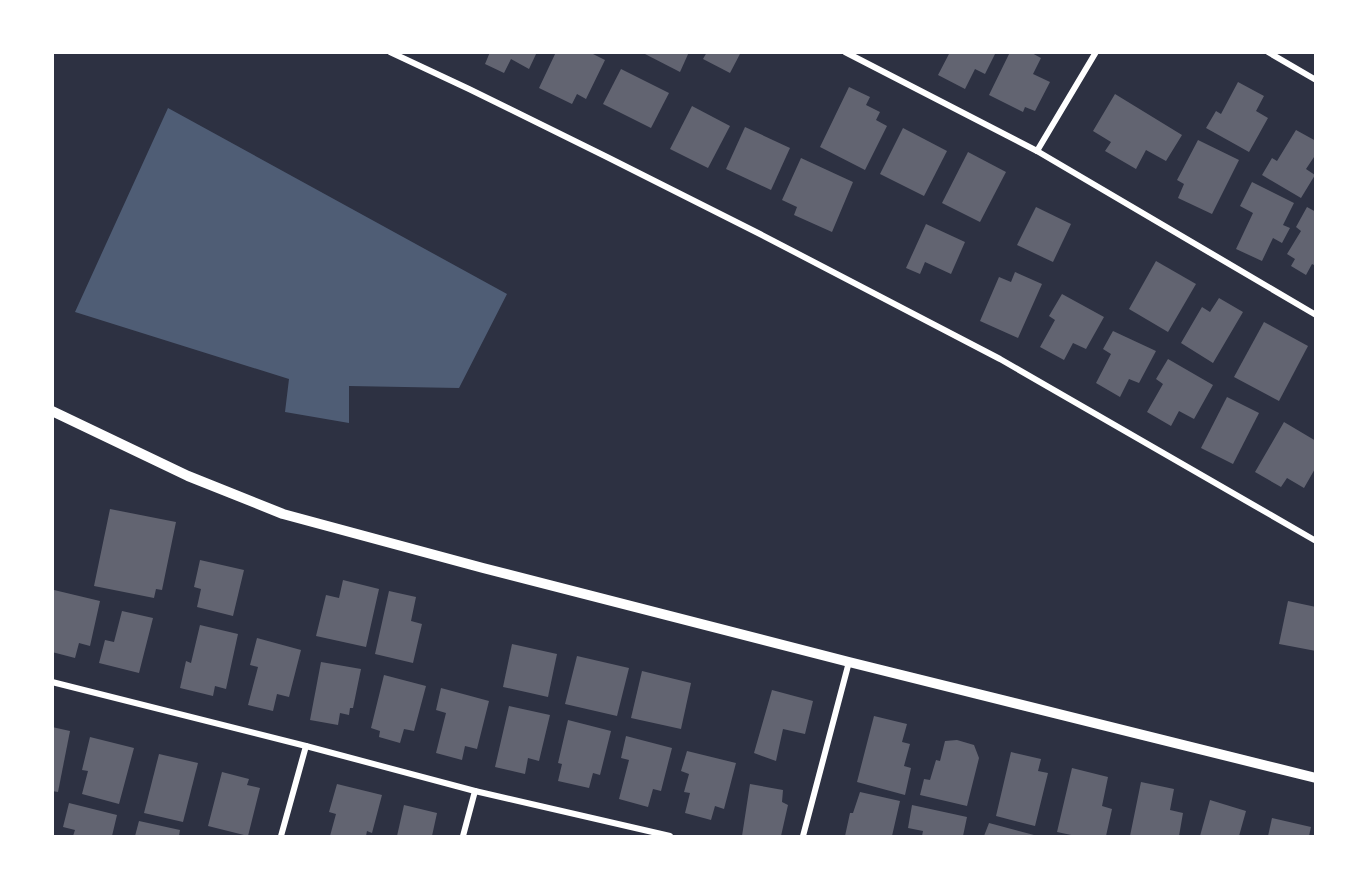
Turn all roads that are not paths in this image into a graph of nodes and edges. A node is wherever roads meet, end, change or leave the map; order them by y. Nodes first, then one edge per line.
1 (390, 52) edge
2 (844, 52) edge
3 (1096, 52) edge
4 (1268, 52) edge
5 (1316, 80) edge
6 (1037, 151) junction
7 (1316, 315) edge
8 (52, 411) edge
9 (1316, 541) edge
10 (849, 662) junction
11 (52, 682) edge
12 (306, 746) junction
13 (1316, 778) edge
14 (475, 791) junction
15 (639, 833) edge
16 (281, 837) edge
17 (463, 837) edge
18 (670, 837) edge
19 (803, 837) edge

1 - 9 street
2 - 6 street
3 - 6 street
4 - 5 street
6 - 7 street
8 - 10 street
10 - 13 street
10 - 19 street
11 - 12 street
12 - 14 street
12 - 16 street
14 - 15 street
14 - 17 street
15 - 18 street

